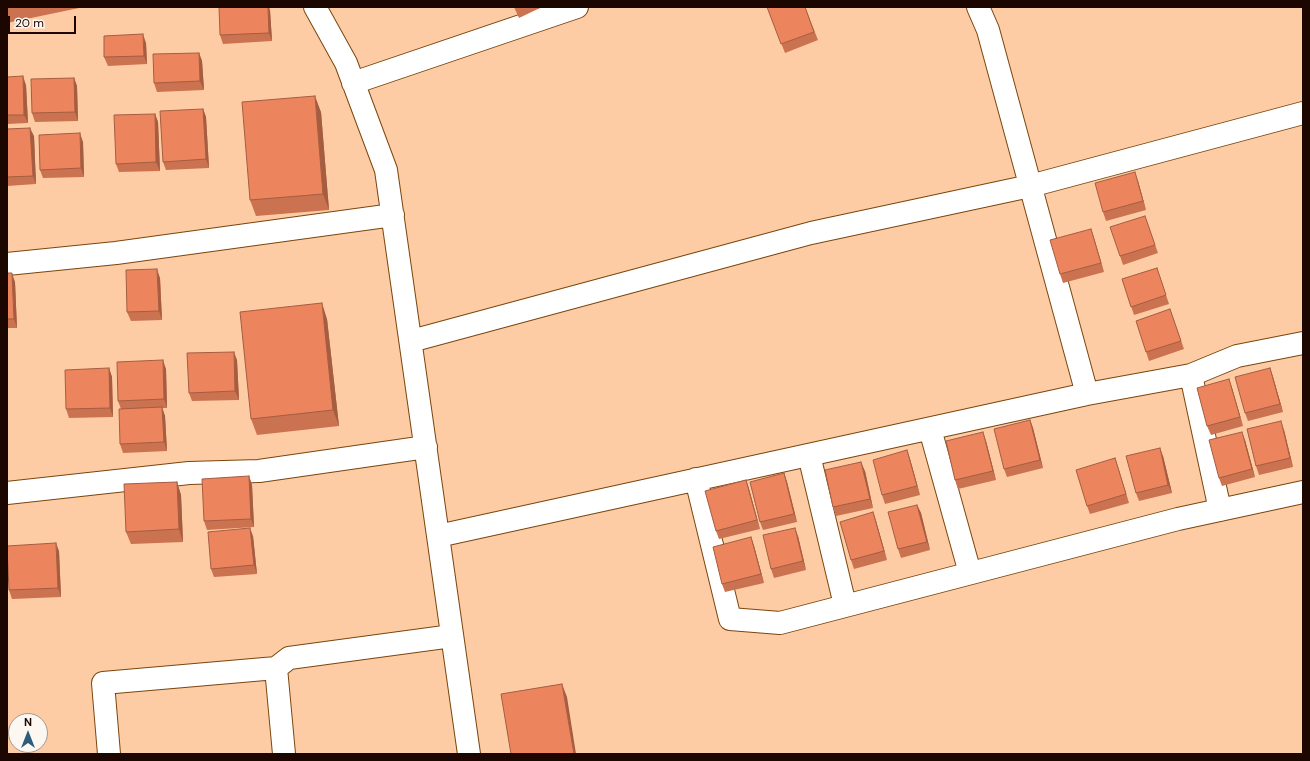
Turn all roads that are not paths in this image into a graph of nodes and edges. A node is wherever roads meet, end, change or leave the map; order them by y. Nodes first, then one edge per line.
1 (316, 7) edge
2 (577, 7) edge
3 (978, 7) edge
4 (353, 83) junction
5 (1303, 113) edge
6 (1030, 186) junction
7 (393, 215) junction
8 (7, 264) edge
9 (411, 341) junction
10 (1303, 343) edge
11 (1191, 375) junction
12 (1087, 394) junction
13 (930, 428) junction
14 (426, 447) junction
15 (809, 455) junction
16 (696, 479) junction
17 (1303, 492) edge
18 (7, 493) edge
19 (1220, 510) junction
20 (438, 536) junction
21 (970, 573) junction
22 (846, 605) junction
23 (452, 636) junction
24 (276, 668) junction
25 (109, 754) edge
26 (284, 754) edge
27 (469, 754) edge

1 - 4 street
2 - 4 street
3 - 6 street
4 - 7 street
5 - 6 street
6 - 9 street
6 - 12 street
7 - 8 street
7 - 9 street
9 - 14 street
10 - 11 street
11 - 12 street
11 - 19 street
12 - 13 street
13 - 15 street
13 - 21 street
14 - 18 street
14 - 20 street
15 - 16 street
15 - 22 street
16 - 20 street
16 - 22 street
17 - 19 street
19 - 21 street
20 - 23 street
21 - 22 street
23 - 24 street
23 - 27 street
24 - 25 street
24 - 26 street

